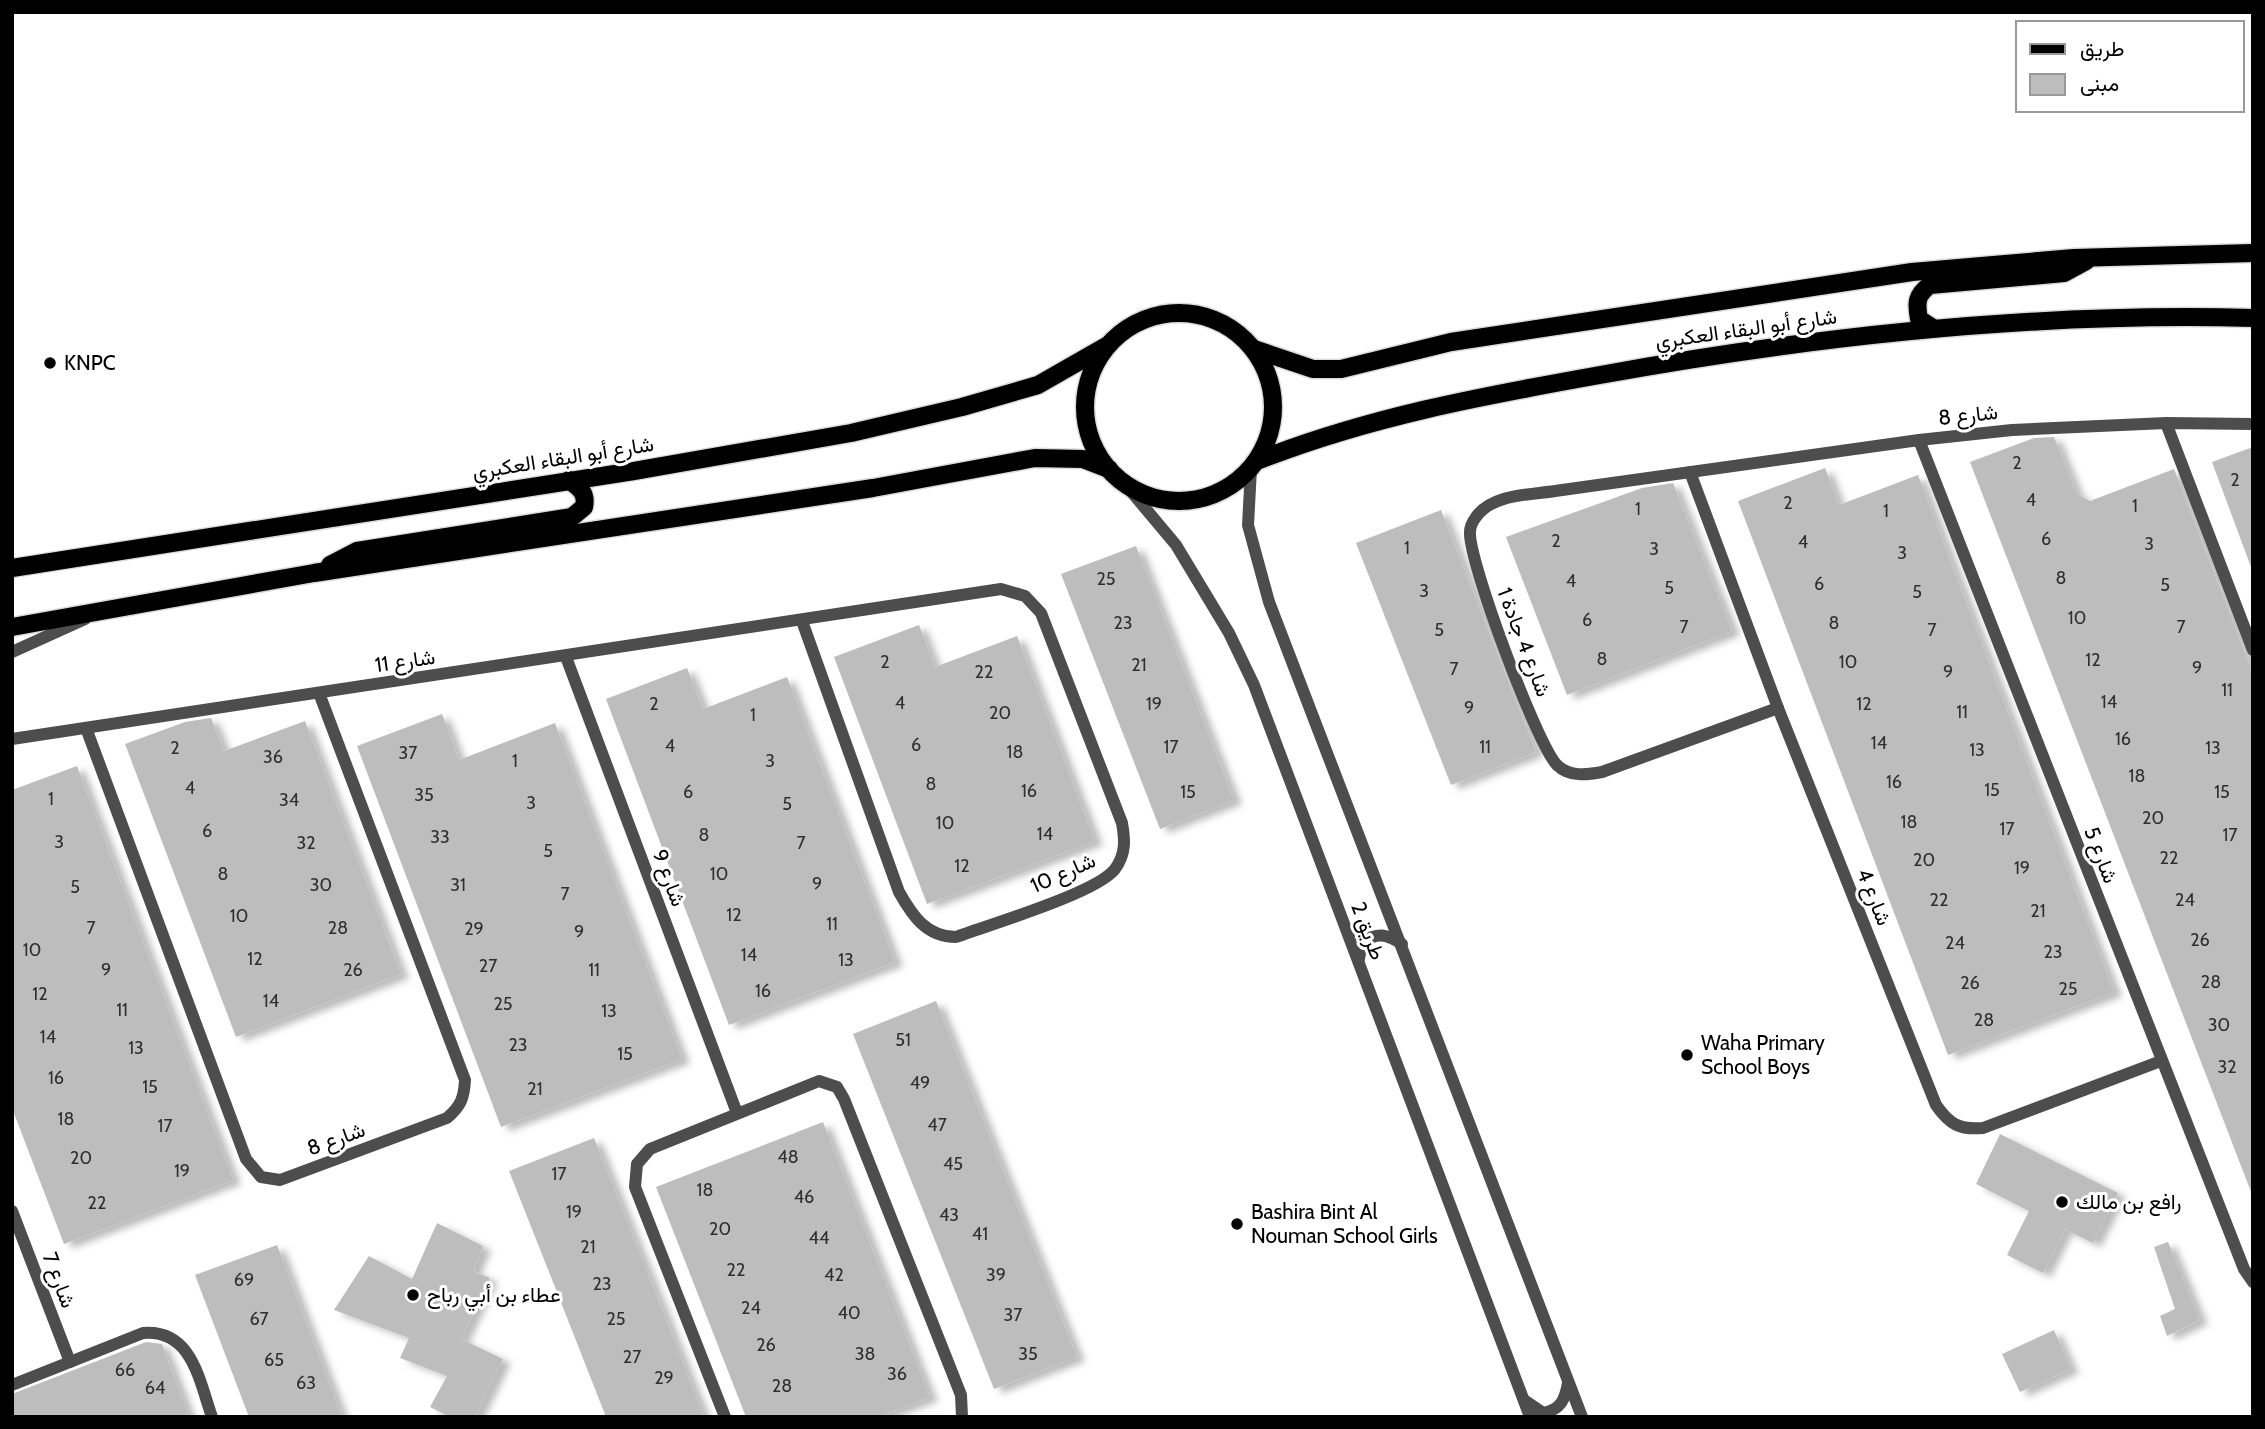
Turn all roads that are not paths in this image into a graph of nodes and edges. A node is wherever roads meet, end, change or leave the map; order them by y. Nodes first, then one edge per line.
1 (2253, 253) edge
2 (2092, 257) junction
3 (2253, 318) edge
4 (1933, 328) junction
5 (1108, 345) junction
6 (1254, 349) junction
7 (2166, 423) junction
8 (2253, 424) edge
9 (1919, 440) junction
10 (1254, 465) junction
11 (1109, 469) junction
12 (1690, 472) junction
13 (569, 480) junction
14 (1124, 482) junction
15 (12, 568) edge
16 (314, 573) junction
17 (103, 612) junction
18 (802, 621) junction
19 (12, 627) edge
20 (2253, 650) edge
21 (12, 652) edge
22 (566, 657) junction
23 (319, 693) junction
24 (1778, 708) junction
25 (86, 728) junction
26 (12, 739) edge
27 (1403, 944) junction
28 (1359, 961) junction
29 (2161, 1061) junction
30 (737, 1113) junction
31 (12, 1211) edge
32 (2253, 1282) edge
33 (70, 1362) junction
34 (1568, 1383) junction
35 (12, 1385) edge
36 (1524, 1400) junction
37 (212, 1417) edge
38 (725, 1417) edge
39 (962, 1417) edge
40 (1530, 1417) edge
41 (1583, 1417) edge

1 - 2 main road, شارع أبو البقاء العكبري
2 - 4 main road
2 - 6 main road, شارع أبو البقاء العكبري
3 - 4 main road, شارع أبو البقاء العكبري
4 - 10 main road, شارع أبو البقاء العكبري
5 - 6 main road
5 - 11 main road
5 - 13 main road, شارع أبو البقاء العكبري
6 - 10 main road
7 - 8 street, شارع 8
7 - 9 street, شارع 8
7 - 20 street
9 - 12 street, شارع 8
9 - 29 street, شارع 5
10 - 14 main road
10 - 27 street, طريق 2
11 - 14 main road
11 - 16 main road
12 - 24 street, شارع 4
12 - 24 street, شارع 4 جادة 1
13 - 15 main road, شارع أبو البقاء العكبري
13 - 16 main road
14 - 28 street, طريق 2
16 - 17 main road
17 - 19 main road
17 - 21 street
18 - 18 street, شارع 10
18 - 22 street, شارع 11
22 - 23 street, شارع 11
22 - 30 street, شارع 9
23 - 25 street, شارع 11
23 - 25 street, شارع 8
24 - 29 street, شارع 4
25 - 26 street, شارع 11
27 - 28 street
27 - 34 street, طريق 2
28 - 36 street, طريق 2
29 - 32 street, شارع 5
30 - 38 street
30 - 39 street
31 - 33 street, شارع 7
33 - 35 street
33 - 37 street
34 - 36 street
34 - 41 street, طريق 2
36 - 40 street, طريق 2

